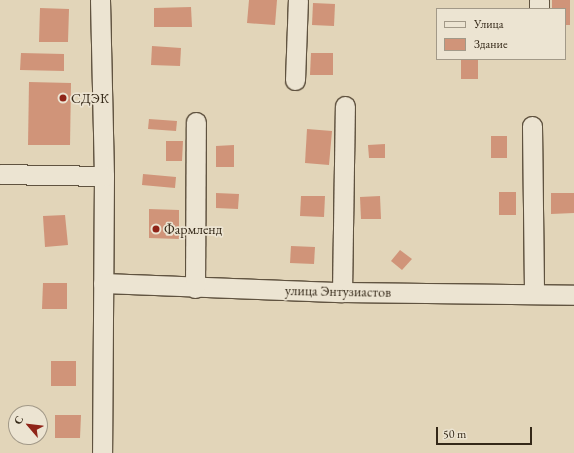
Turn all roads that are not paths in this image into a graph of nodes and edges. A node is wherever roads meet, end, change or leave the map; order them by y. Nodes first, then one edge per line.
1 (100, 0) edge
2 (298, 0) edge
3 (296, 80) dead end
4 (345, 106) dead end
5 (196, 122) dead end
6 (532, 126) dead end
7 (0, 174) edge
8 (104, 176) junction
9 (103, 283) junction
10 (195, 288) junction
11 (342, 292) junction
12 (534, 294) junction
13 (574, 295) edge
14 (102, 453) edge

1 - 8 street
2 - 3 street
4 - 11 street
5 - 10 street
6 - 12 street
7 - 8 street
8 - 9 street
9 - 10 street, улица Энтузиастов
9 - 14 street
10 - 11 street, улица Энтузиастов
11 - 12 street, улица Энтузиастов
12 - 13 street, улица Энтузиастов

